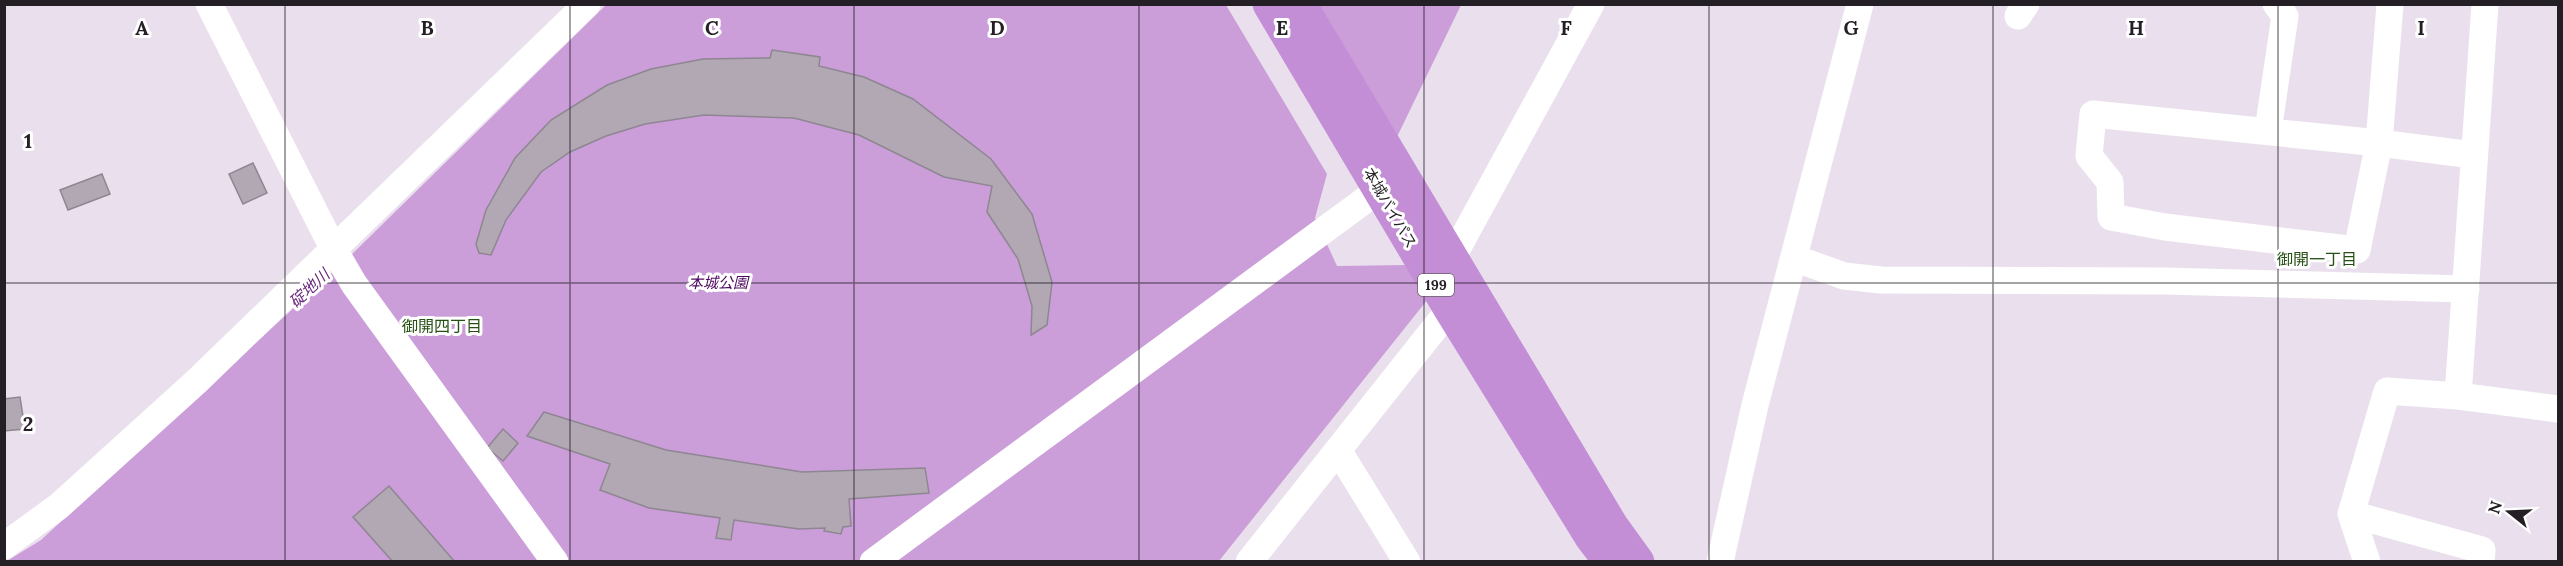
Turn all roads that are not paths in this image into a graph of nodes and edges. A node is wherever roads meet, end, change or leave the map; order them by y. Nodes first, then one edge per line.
1 (209, 4) edge
2 (587, 4) edge
3 (1269, 4) edge
4 (1300, 4) edge
5 (1591, 4) edge
6 (1860, 4) edge
7 (2276, 4) edge
8 (2390, 4) edge
9 (2485, 4) edge
10 (2268, 131) junction
11 (2379, 143) junction
12 (2473, 155) junction
13 (1380, 189) junction
14 (333, 248) junction
15 (1794, 258) junction
16 (1451, 260) junction
17 (2466, 289) junction
18 (1450, 309) junction
19 (2458, 396) junction
20 (2559, 409) edge
21 (1338, 450) junction
22 (2350, 514) junction
23 (4, 546) edge
24 (555, 561) edge
25 (873, 561) edge
26 (1249, 561) edge
27 (1407, 561) edge
28 (1610, 561) edge
29 (1638, 561) edge
30 (1720, 561) edge
31 (2367, 561) edge
32 (2481, 561) edge

1 - 14 street
2 - 14 street
3 - 13 highway, 本城バイパス / 199
4 - 16 highway, 本城バイパス / 199
5 - 16 street
6 - 15 street
7 - 10 street
8 - 11 street
9 - 12 street
10 - 11 street
10 - 11 street
11 - 12 street
12 - 17 street
13 - 18 highway, 本城バイパス / 199
13 - 25 street
14 - 23 street
14 - 24 street
15 - 17 street
15 - 30 street
16 - 29 highway, 本城バイパス / 199
17 - 19 street
18 - 21 street
18 - 28 highway, 本城バイパス / 199
19 - 20 street
19 - 22 street
21 - 26 street
21 - 27 street
22 - 31 street
22 - 32 street

